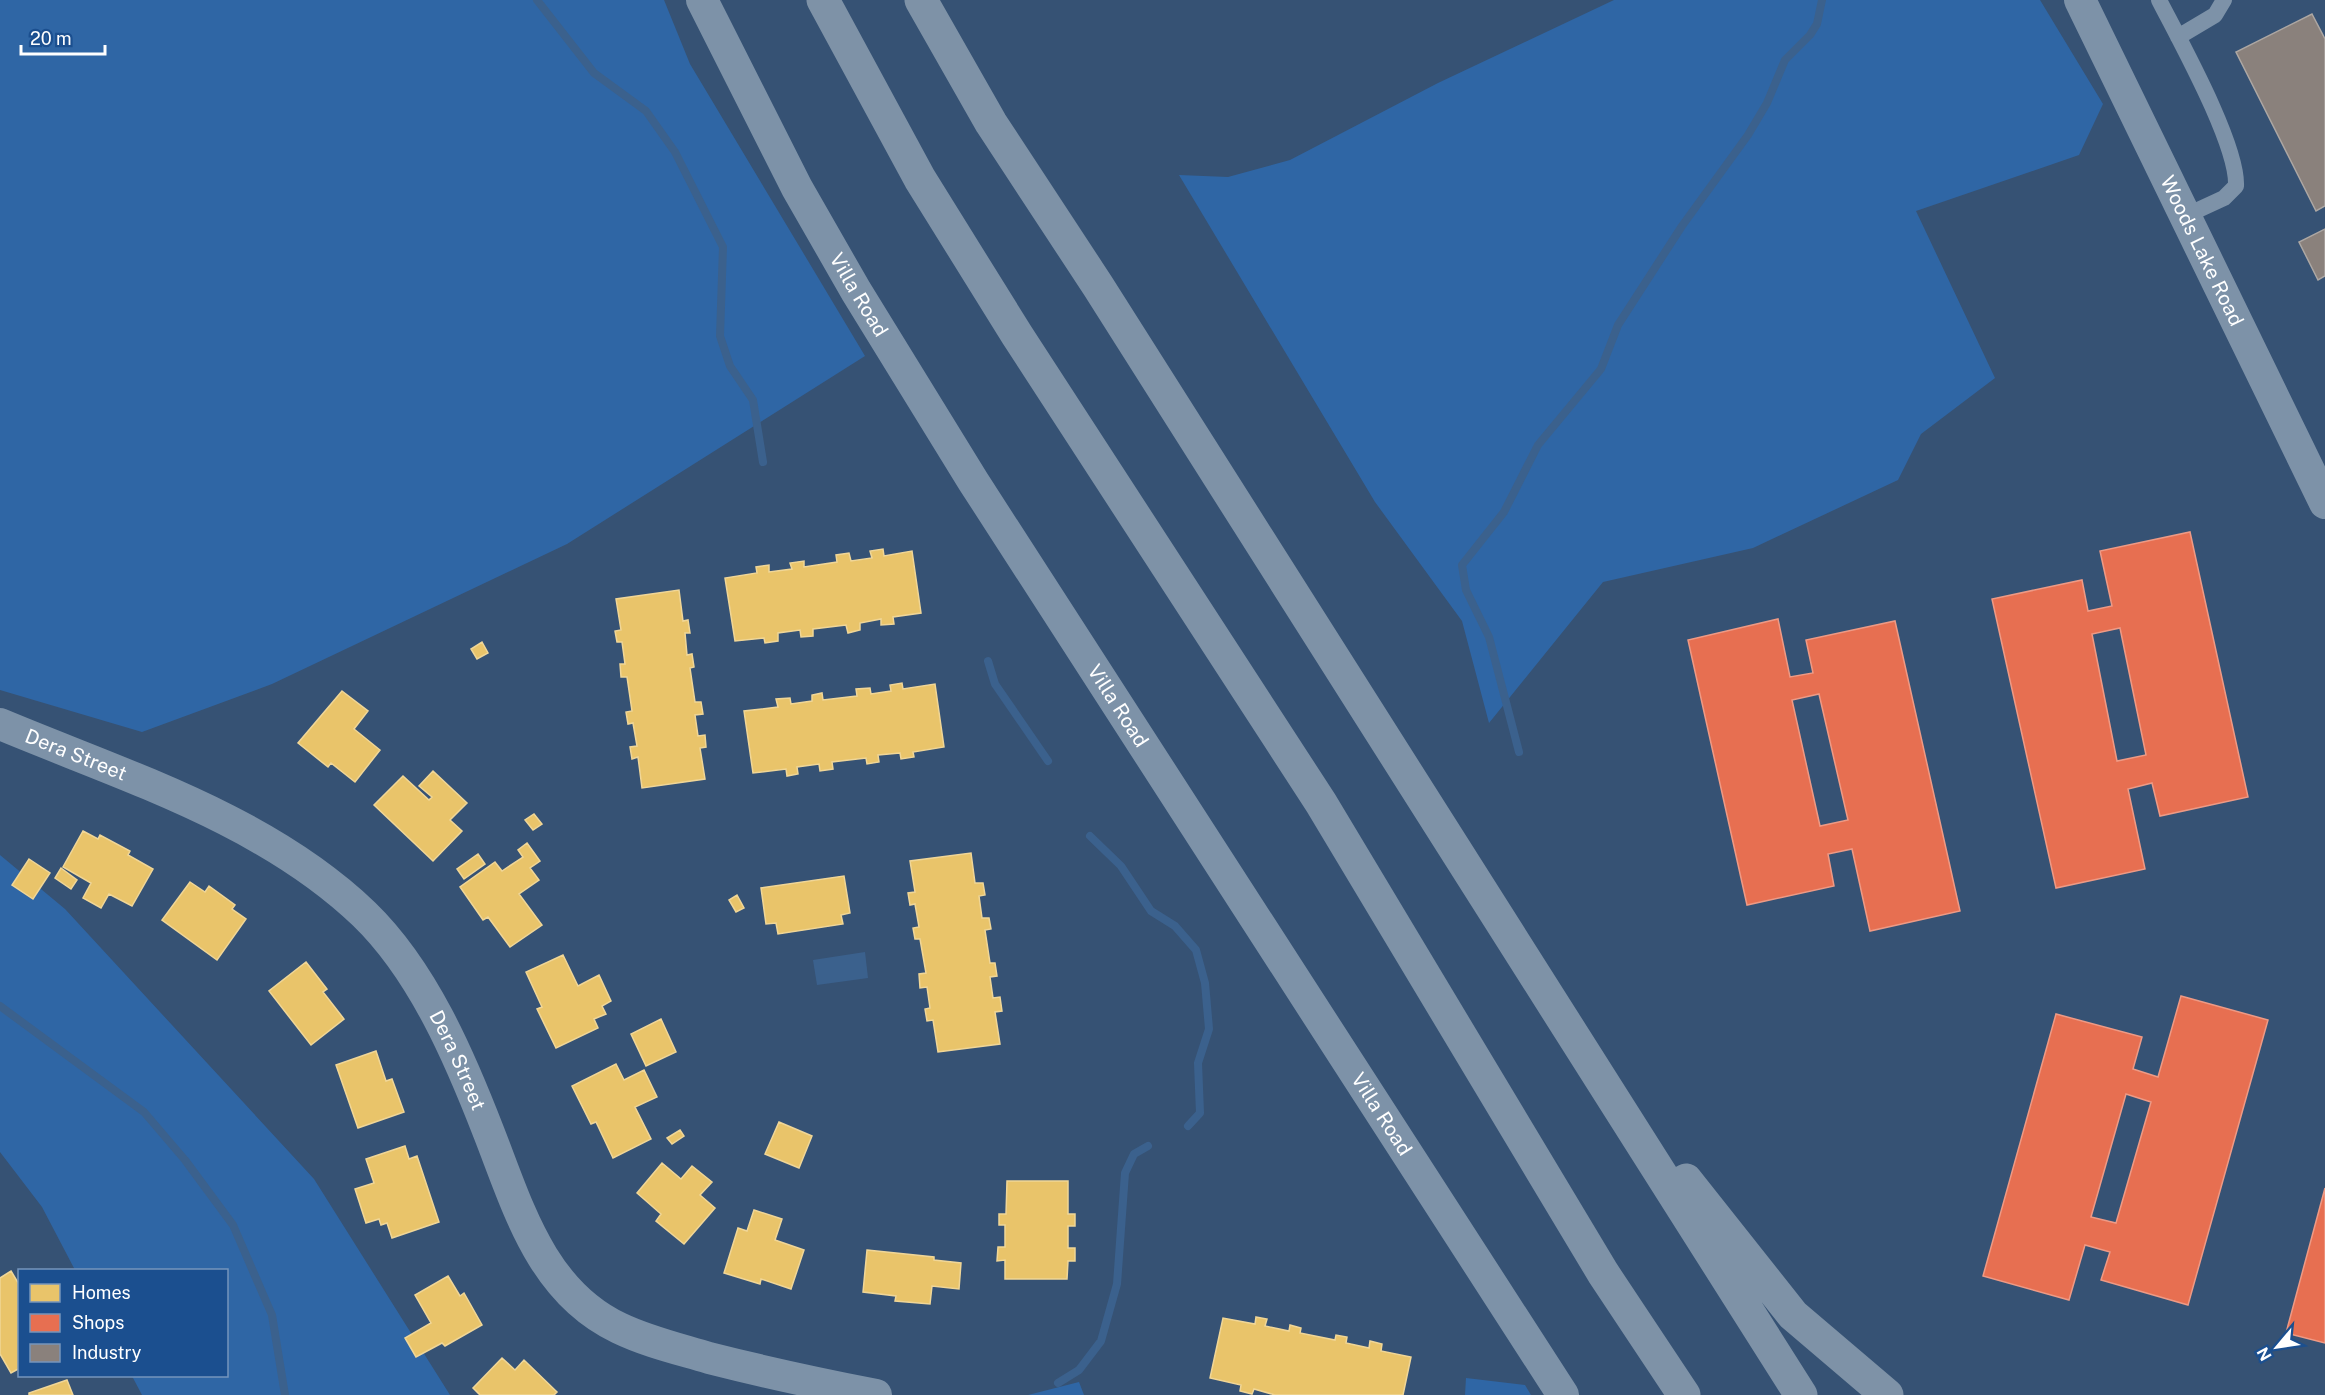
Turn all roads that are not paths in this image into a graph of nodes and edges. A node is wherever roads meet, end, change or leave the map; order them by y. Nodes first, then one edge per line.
1 (702, 0) edge
2 (823, 0) edge
3 (921, 0) edge
4 (2080, 0) edge
5 (2159, 0) edge
6 (2224, 0) edge
7 (2178, 37) junction
8 (2185, 216) junction
9 (2325, 503) edge
10 (0, 724) edge
11 (1574, 1038) junction
12 (1603, 1273) junction
13 (876, 1395) edge
14 (1563, 1395) edge
15 (1666, 1395) edge
16 (1684, 1395) edge
17 (1800, 1395) edge
18 (1887, 1395) edge

1 - 14 street, Villa Road
2 - 12 highway
3 - 11 highway
4 - 8 street, Woods Lake Road
5 - 7 lane
6 - 7 lane
7 - 8 lane
8 - 9 street, Woods Lake Road
10 - 13 street, Dera Street
11 - 17 highway
11 - 18 highway
12 - 15 highway
12 - 16 highway

